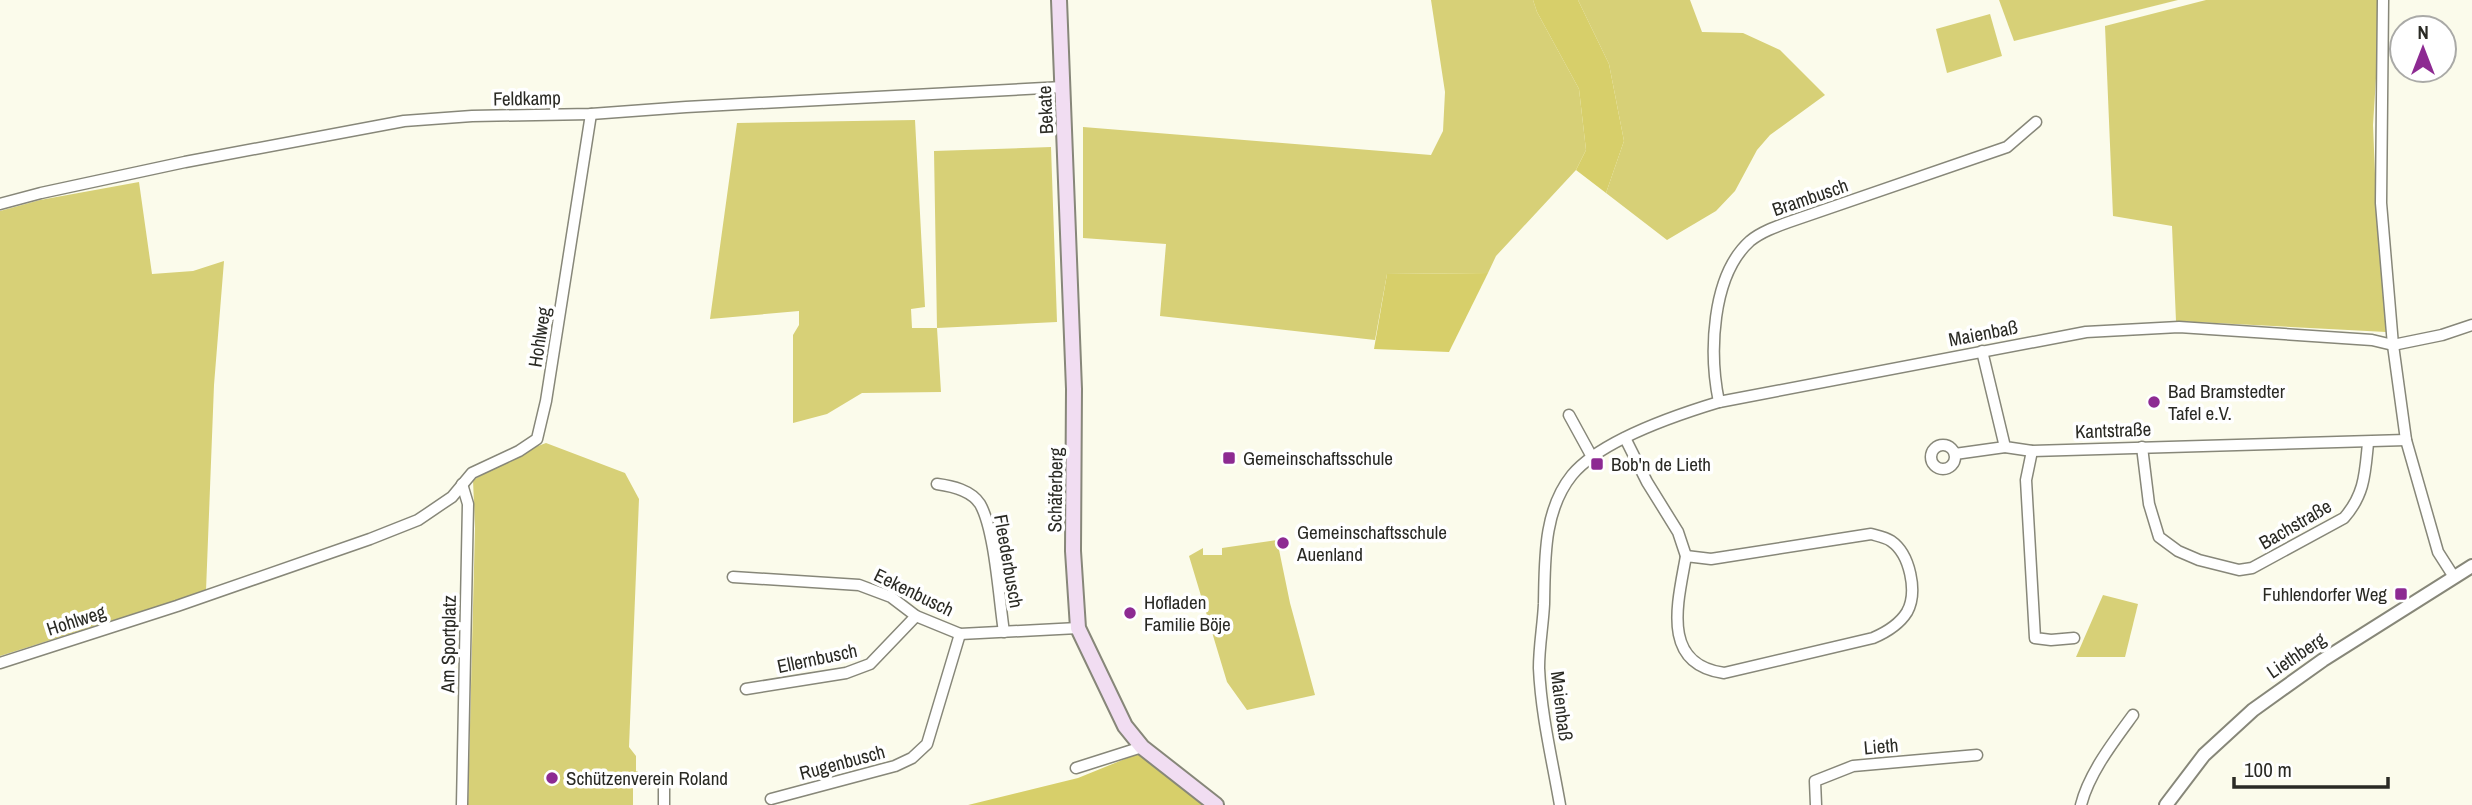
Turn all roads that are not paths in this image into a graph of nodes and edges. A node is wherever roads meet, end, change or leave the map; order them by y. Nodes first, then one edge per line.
1 (1059, 0) edge
2 (2383, 0) edge
3 (1063, 87) junction
4 (591, 114) junction
5 (2036, 122) dead end
6 (0, 205) edge
7 (1069, 218) joint
8 (2472, 325) edge
9 (2393, 345) junction
10 (1982, 351) junction
11 (1719, 402) junction
12 (1569, 415) dead end
13 (1625, 438) junction
14 (2406, 440) junction
15 (2368, 443) junction
16 (2005, 447) junction
17 (2143, 447) junction
18 (2032, 451) junction
19 (1955, 454) dead end
20 (1592, 457) junction
21 (463, 484) junction
22 (937, 484) dead end
23 (1686, 556) junction
24 (2472, 566) edge
25 (733, 577) dead end
26 (2455, 577) junction
27 (916, 616) junction
28 (1078, 628) junction
29 (1004, 632) junction
30 (960, 634) junction
31 (2074, 638) dead end
32 (0, 663) edge
33 (746, 689) dead end
34 (2133, 715) dead end
35 (1142, 747) junction
36 (1977, 755) dead end
37 (1076, 768) dead end
38 (664, 783) dead end
39 (771, 799) dead end
40 (462, 805) edge
41 (664, 805) edge
42 (1216, 805) edge
43 (1560, 805) edge
44 (1816, 805) edge
45 (2081, 805) edge
46 (2166, 805) edge

1 - 3 main road, Bekate
2 - 9 street
3 - 4 street, Feldkamp
3 - 7 main road, Bekate
4 - 6 street, Feldkamp
4 - 21 street, Hohlweg
5 - 11 street, Brambusch
7 - 28 main road, Schäferberg
8 - 9 street
9 - 10 street, Maienbaß
9 - 14 street
10 - 11 street, Maienbaß
10 - 16 street
11 - 13 street, Maienbaß
12 - 20 street
13 - 20 street, Maienbaß
13 - 23 street
14 - 15 street, Kantstraße
14 - 26 street
15 - 17 street, Kantstraße
15 - 17 street, Bachstraße
16 - 18 street, Kantstraße
16 - 19 street, Kantstraße
17 - 18 street, Kantstraße
18 - 31 street
20 - 43 street, Maienbaß
21 - 32 street, Hohlweg
21 - 40 street, Am Sportplatz
22 - 29 street, Fleederbusch
23 - 23 street
24 - 26 street, Liethberg
25 - 27 street, Eekenbusch
26 - 46 street, Liethberg
27 - 30 street, Eekenbusch
27 - 33 street, Ellernbusch
28 - 29 street, Eekenbusch
28 - 35 main road, Schäferberg
29 - 30 street, Eekenbusch
30 - 39 street, Rugenbusch
34 - 45 street
35 - 37 street
35 - 42 main road, Schäferberg
36 - 44 street, Lieth
38 - 41 street

